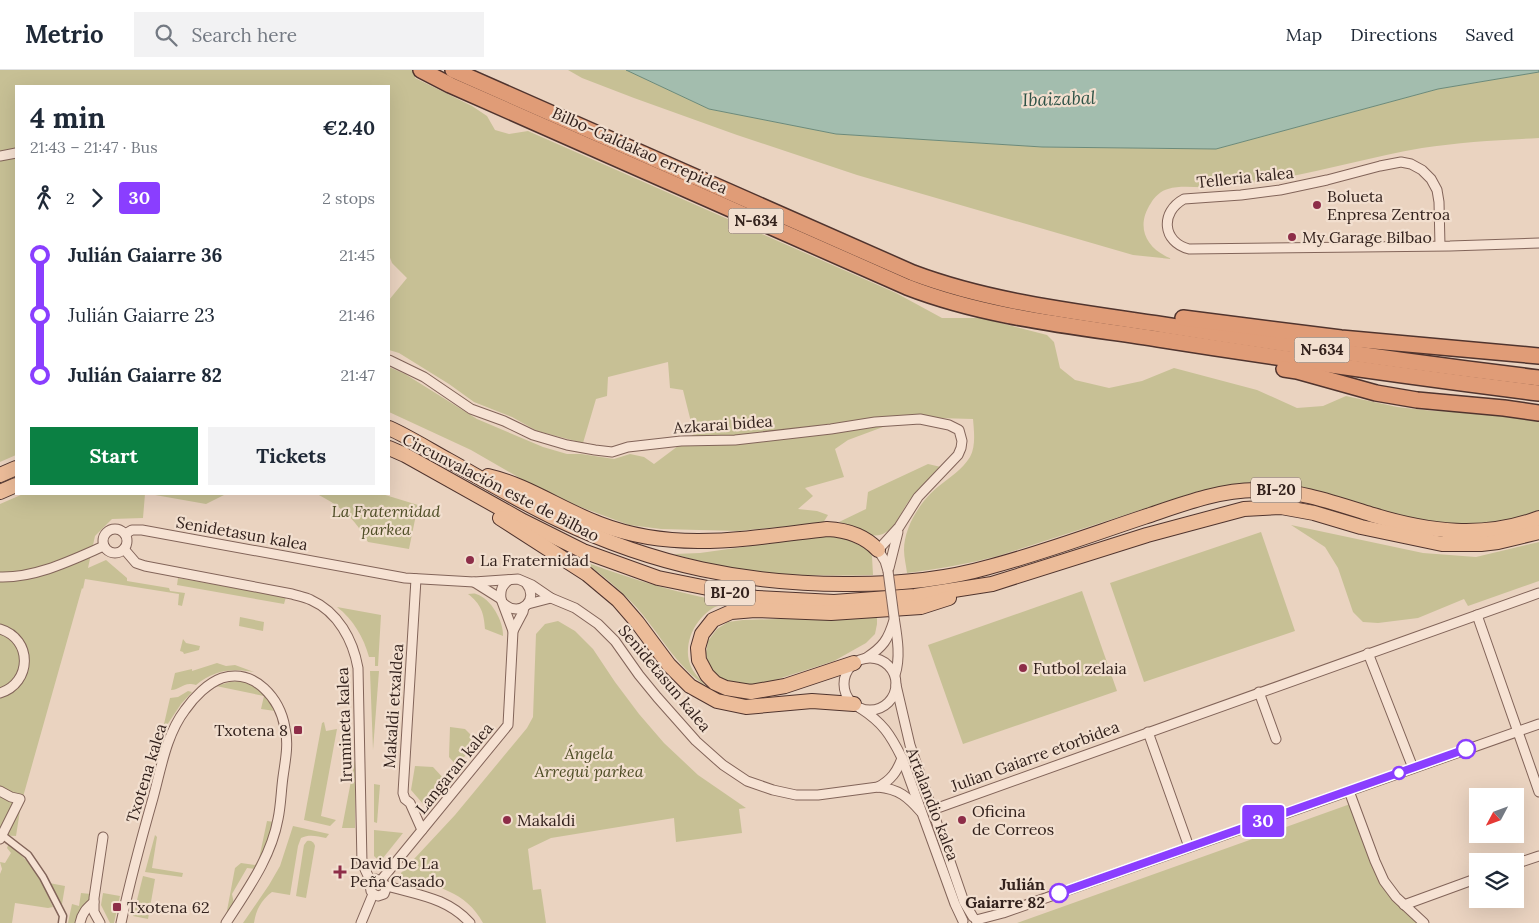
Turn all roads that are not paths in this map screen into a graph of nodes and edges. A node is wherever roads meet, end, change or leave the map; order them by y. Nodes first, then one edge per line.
1 (422, 70) edge
2 (453, 70) edge
3 (15, 153) edge
4 (0, 156) edge
5 (1539, 242) edge
6 (1440, 246) junction
7 (1105, 324) junction
8 (1539, 356) edge
9 (390, 360) edge
10 (1539, 378) edge
11 (1539, 393) edge
12 (1539, 413) edge
13 (390, 429) edge
14 (390, 449) edge
15 (390, 450) edge
16 (15, 468) edge
17 (470, 472) junction
18 (0, 476) edge
19 (15, 485) edge
20 (0, 492) edge
21 (1539, 518) edge
22 (900, 528) junction
23 (1539, 532) edge
24 (125, 534) junction
25 (104, 546) junction
26 (124, 549) junction
27 (878, 550) junction
28 (888, 571) junction
29 (0, 577) edge
30 (416, 579) junction
31 (509, 580) junction
32 (474, 582) junction
33 (526, 583) junction
34 (992, 584) junction
35 (1539, 593) edge
36 (551, 598) junction
37 (502, 601) junction
38 (526, 605) junction
39 (1476, 615) junction
40 (894, 617) junction
41 (0, 629) edge
42 (514, 631) junction
43 (1368, 654) junction
44 (859, 661) junction
45 (895, 680) junction
46 (1259, 692) junction
47 (0, 693) edge
48 (857, 706) junction
49 (1539, 724) edge
50 (1148, 732) junction
51 (1517, 732) junction
52 (1276, 739) dead end
53 (902, 758) junction
54 (1413, 768) junction
55 (880, 787) junction
56 (0, 791) edge
57 (1349, 791) junction
58 (1539, 792) edge
59 (932, 810) junction
60 (921, 812) junction
61 (422, 830) junction
62 (1, 837) edge
63 (103, 837) dead end
64 (1189, 847) junction
65 (1539, 856) edge
66 (1524, 861) edge
67 (1469, 881) edge
68 (371, 882) junction
69 (385, 883) junction
70 (373, 894) junction
71 (94, 902) junction
72 (1404, 904) junction
73 (976, 920) edge
74 (963, 922) edge
75 (62, 923) edge
76 (80, 923) edge
77 (100, 923) edge
78 (121, 923) edge
79 (226, 923) edge
80 (361, 923) edge
81 (470, 923) edge
82 (1424, 923) edge

1 - 7 highway, Bilbo-Galdakao errepidea / N-634
2 - 7 highway, Bilbo-Galdakao errepidea / N-634
3 - 4 street
5 - 6 street, Telleria kalea
6 - 6 street, Telleria kalea
7 - 8 highway, N-634
7 - 10 highway, N-634
7 - 11 highway, N-634
7 - 12 highway, N-634
9 - 22 street, Azkarai bidea
13 - 17 main road, Circunvalación este de Bilbao / BI-20
14 - 34 main road, Circunvalación este de Bilbao / BI-20
15 - 48 main road
16 - 18 main road
17 - 21 main road, Circunvalación este de Bilbao / BI-20
17 - 27 main road
19 - 20 main road
22 - 27 street
22 - 28 street
23 - 34 main road, Circunvalación este de Bilbao / BI-20
24 - 25 street
24 - 26 street
24 - 30 street, Senidetasun kalea
25 - 26 street
25 - 29 street
26 - 68 street, Irumineta kalea
27 - 28 street
28 - 40 street, bridge
30 - 32 street, Senidetasun kalea
30 - 61 street, Makaldi etxaldea
31 - 32 street, Senidetasun kalea
31 - 33 street
31 - 37 street
32 - 37 street, Senidetasun kalea
33 - 36 street, Senidetasun kalea
33 - 38 street
34 - 44 main road
35 - 39 street, Julian Gaiarre etorbidea
36 - 38 street
36 - 55 street, Senidetasun kalea
37 - 38 street
37 - 42 street, Langaran kalea
38 - 42 street, Langaran kalea
39 - 43 street, Julian Gaiarre etorbidea
39 - 51 street
40 - 44 street
40 - 45 street
41 - 47 street
42 - 61 street, Langaran kalea
43 - 46 street, Julian Gaiarre etorbidea
43 - 54 street
44 - 45 street
44 - 48 street
45 - 48 street
45 - 59 street, Artalandio kalea
46 - 50 street, Julian Gaiarre etorbidea
46 - 52 street
48 - 53 street, Artalandio kalea
49 - 51 street
50 - 59 street, Julian Gaiarre etorbidea
50 - 64 street
51 - 54 street
51 - 58 street
53 - 55 street
53 - 60 street, Artalandio kalea
54 - 57 street
55 - 60 street
56 - 62 street
57 - 64 street
57 - 72 street
59 - 73 street, Artalandio kalea
60 - 74 street, Artalandio kalea
61 - 69 street, Langaran kalea
62 - 75 street
63 - 71 street
64 - 73 street
65 - 66 street
67 - 72 street
68 - 69 street
68 - 70 street
69 - 70 street
69 - 81 street
70 - 80 street
71 - 76 street
71 - 77 street
72 - 82 street
73 - 74 street
78 - 79 street, Txotena kalea

